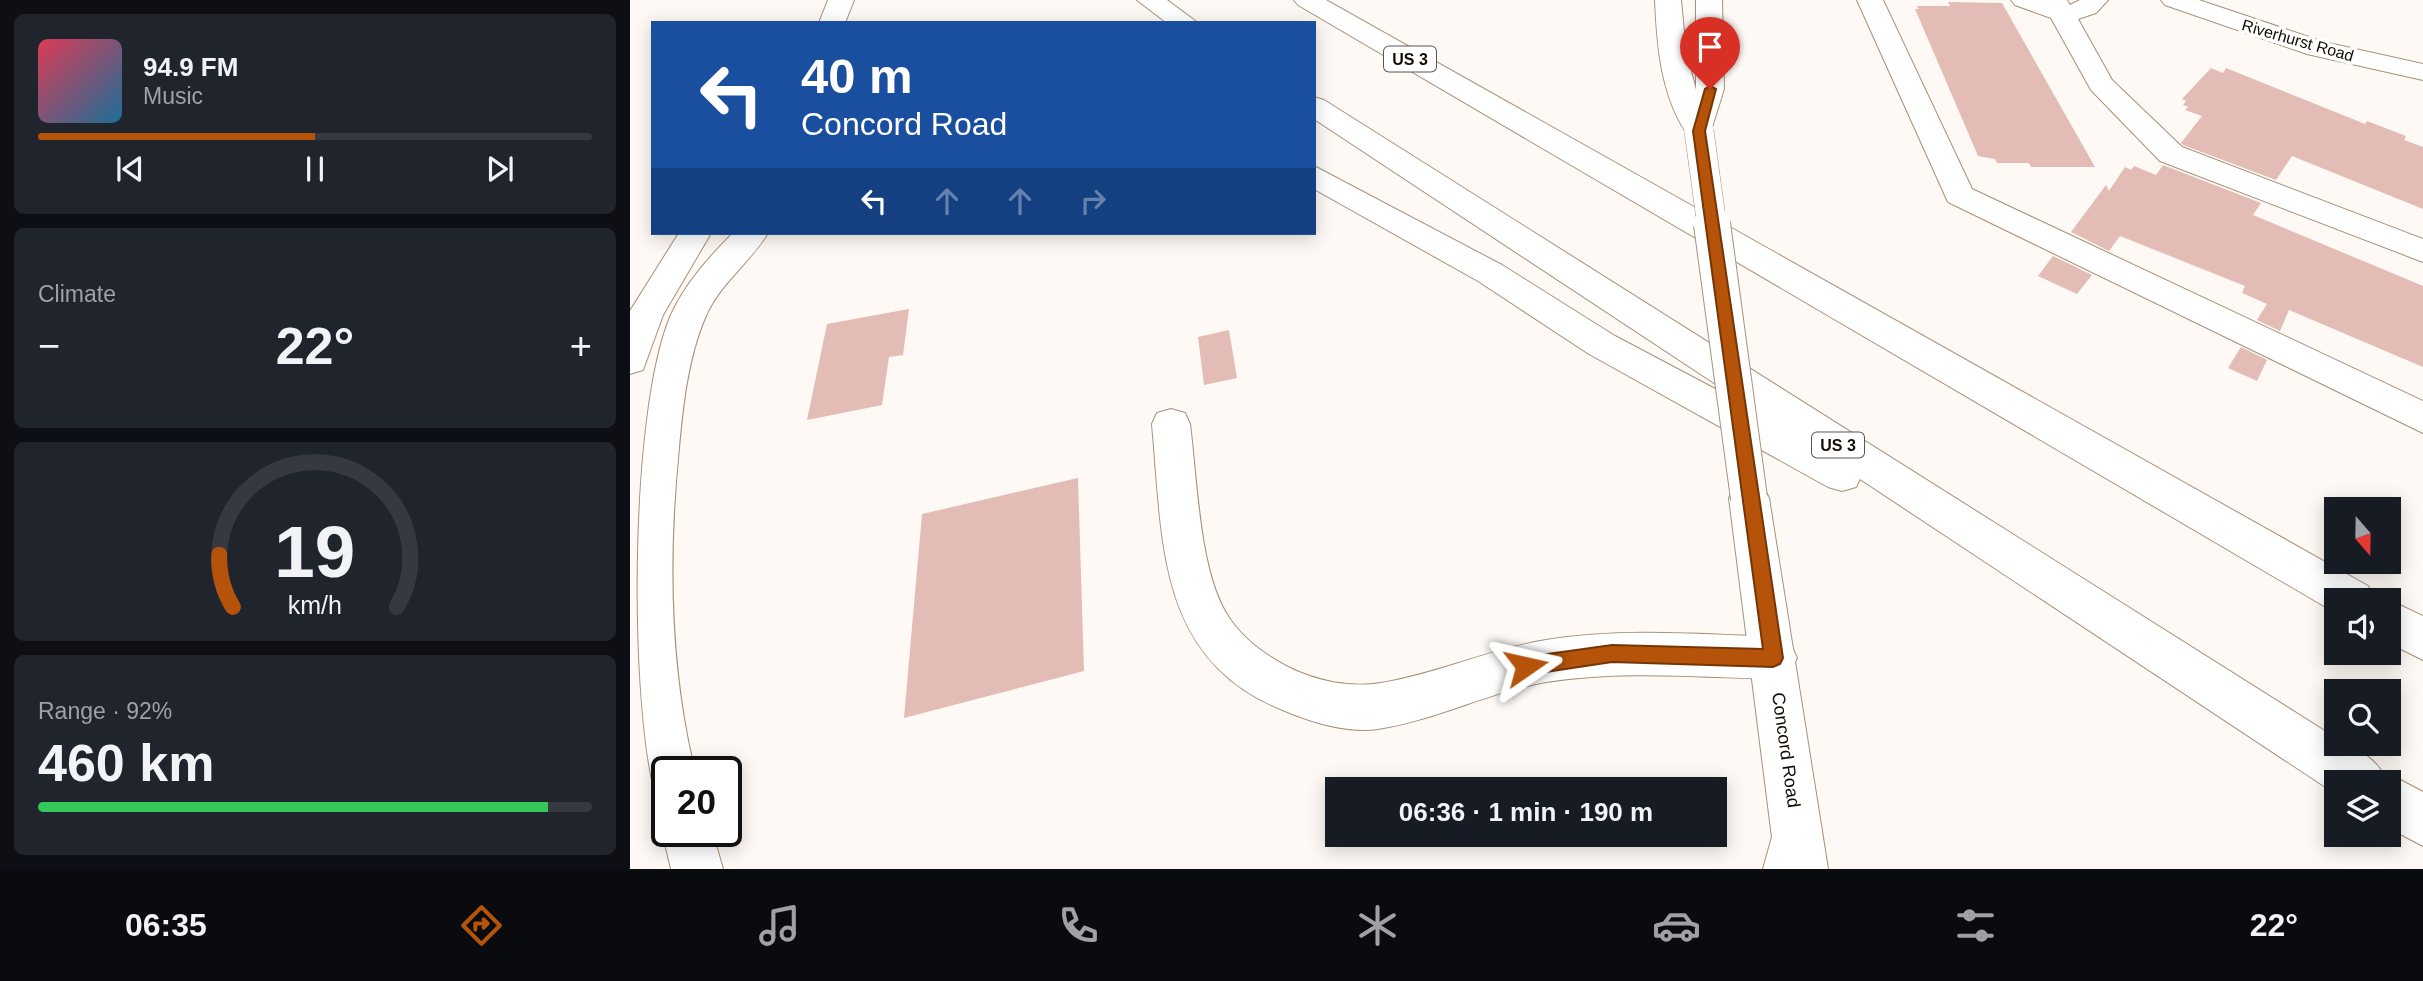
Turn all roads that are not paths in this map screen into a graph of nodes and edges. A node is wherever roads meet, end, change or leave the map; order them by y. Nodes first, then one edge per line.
1 (841, 0) edge
2 (1150, 0) edge
3 (1307, 0) edge
4 (1346, 0) edge
5 (1668, 0) edge
6 (1709, 0) edge
7 (1870, 0) edge
8 (2024, 0) edge
9 (2095, 0) edge
10 (2174, 0) edge
11 (2058, 7) edge
12 (833, 21) edge
13 (1182, 21) edge
14 (2423, 72) edge
15 (1316, 107) edge
16 (1512, 118) junction
17 (1699, 131) junction
18 (1316, 177) edge
19 (694, 235) edge
20 (750, 235) edge
21 (2423, 251) edge
22 (630, 360) edge
23 (2423, 418) edge
24 (1171, 424) dead end
25 (2332, 588) edge
26 (2108, 620) junction
27 (2401, 627) edge
28 (2423, 639) edge
29 (1773, 658) junction
30 (667, 756) edge
31 (2343, 770) edge
32 (2401, 807) edge
33 (2423, 821) edge
34 (691, 847) edge
35 (1796, 856) edge
36 (697, 869) edge

1 - 12 main road
2 - 13 main road
3 - 16 main road, US 3
4 - 16 main road
5 - 17 main road, Concord Road
6 - 17 main road, Concord Road
7 - 23 main road
8 - 11 main road
9 - 11 main road
10 - 14 main road, Riverhurst Road
11 - 21 main road
15 - 26 main road, US 3
16 - 25 main road, US 3
17 - 29 main road, Concord Road, bridge
18 - 26 main road
19 - 22 main road
20 - 30 main road
24 - 29 main road
26 - 31 main road, US 3
27 - 28 main road
29 - 35 main road, Concord Road
32 - 33 main road
34 - 36 main road

